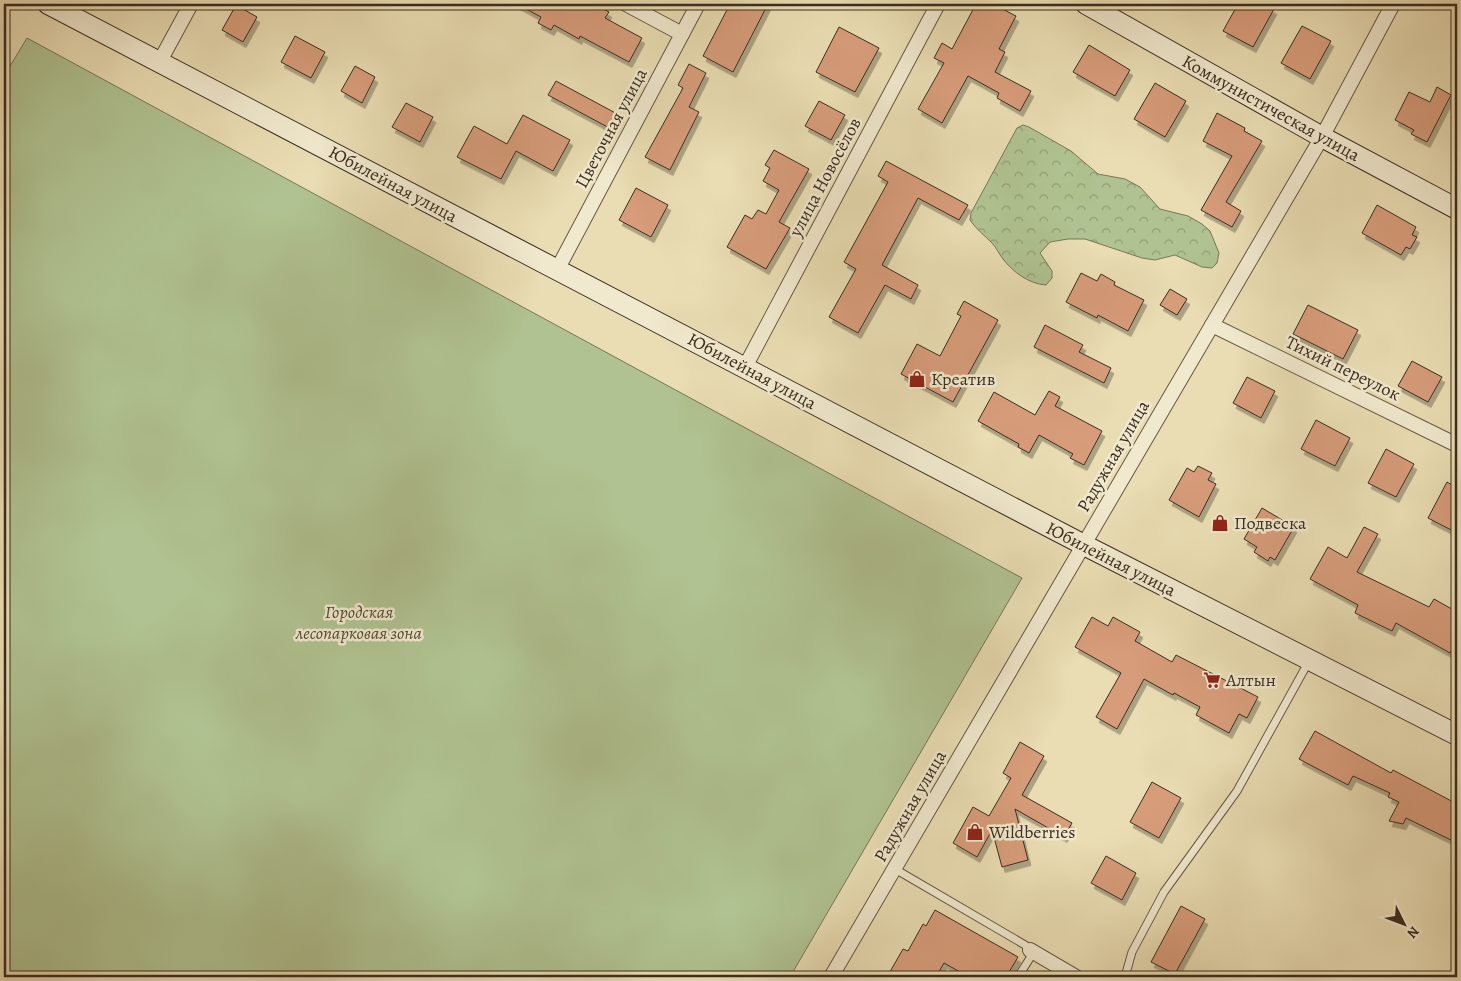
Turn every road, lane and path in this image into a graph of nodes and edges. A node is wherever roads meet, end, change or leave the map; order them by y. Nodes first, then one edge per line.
1 (48, 4) edge
2 (191, 4) edge
3 (626, 4) edge
4 (698, 4) edge
5 (938, 4) edge
6 (1086, 4) edge
7 (1393, 4) edge
8 (682, 34) junction
9 (160, 62) junction
10 (1322, 138) junction
11 (1457, 209) edge
12 (557, 270) junction
13 (1212, 325) junction
14 (745, 368) junction
15 (1457, 445) edge
16 (1084, 545) junction
17 (1309, 661) junction
18 (1457, 735) edge
19 (895, 869) junction
20 (1030, 950) junction
21 (1059, 973) edge
22 (831, 977) edge
23 (1018, 977) edge
24 (1076, 977) edge
25 (1126, 977) edge

1 - 9 street, Юбилейная улица
2 - 9 street
3 - 8 street
4 - 8 street, Цветочная улица
5 - 14 street, улица Новосёлов
6 - 10 street, Коммунистическая улица
7 - 10 street, Радужная улица
8 - 12 street, Цветочная улица
9 - 12 street, Юбилейная улица
10 - 11 street, Коммунистическая улица
10 - 13 street, Радужная улица
12 - 14 street, Юбилейная улица
13 - 15 street, Тихий переулок
13 - 16 street, Радужная улица
14 - 16 street, Юбилейная улица
16 - 17 street, Юбилейная улица
16 - 19 street, Радужная улица
17 - 18 street, Юбилейная улица
17 - 25 lane
19 - 20 lane
19 - 22 street, Радужная улица
20 - 21 street
20 - 23 lane
21 - 24 street

